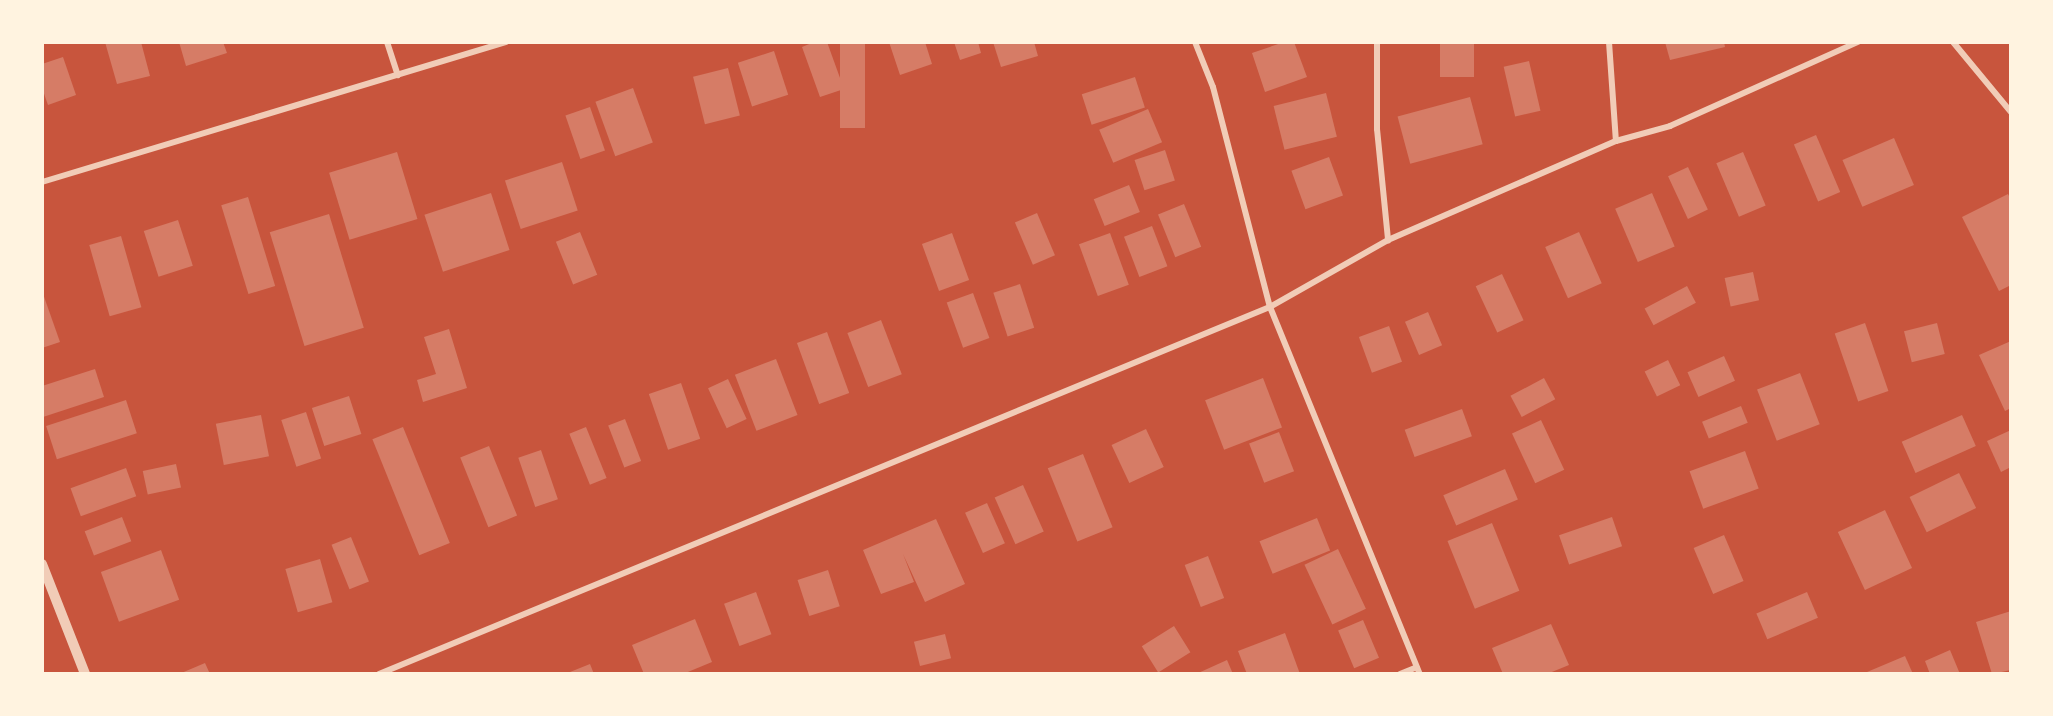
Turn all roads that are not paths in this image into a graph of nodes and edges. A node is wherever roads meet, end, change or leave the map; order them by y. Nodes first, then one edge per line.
1 (387, 42) edge
2 (506, 42) edge
3 (1195, 42) edge
4 (1377, 42) edge
5 (1609, 42) edge
6 (1858, 42) edge
7 (1953, 42) edge
8 (398, 75) junction
9 (2011, 112) edge
10 (1616, 141) junction
11 (42, 182) edge
12 (1388, 240) junction
13 (1270, 307) junction
14 (42, 564) edge
15 (1417, 667) junction
16 (85, 674) edge
17 (379, 674) edge
18 (1400, 674) edge
19 (1420, 674) edge

1 - 8 street
2 - 8 street
3 - 13 street
4 - 12 street
5 - 10 street
6 - 10 street
7 - 9 street
8 - 11 street
10 - 12 street
12 - 13 street
13 - 15 street
13 - 17 street
14 - 16 street
15 - 18 street
15 - 19 street

